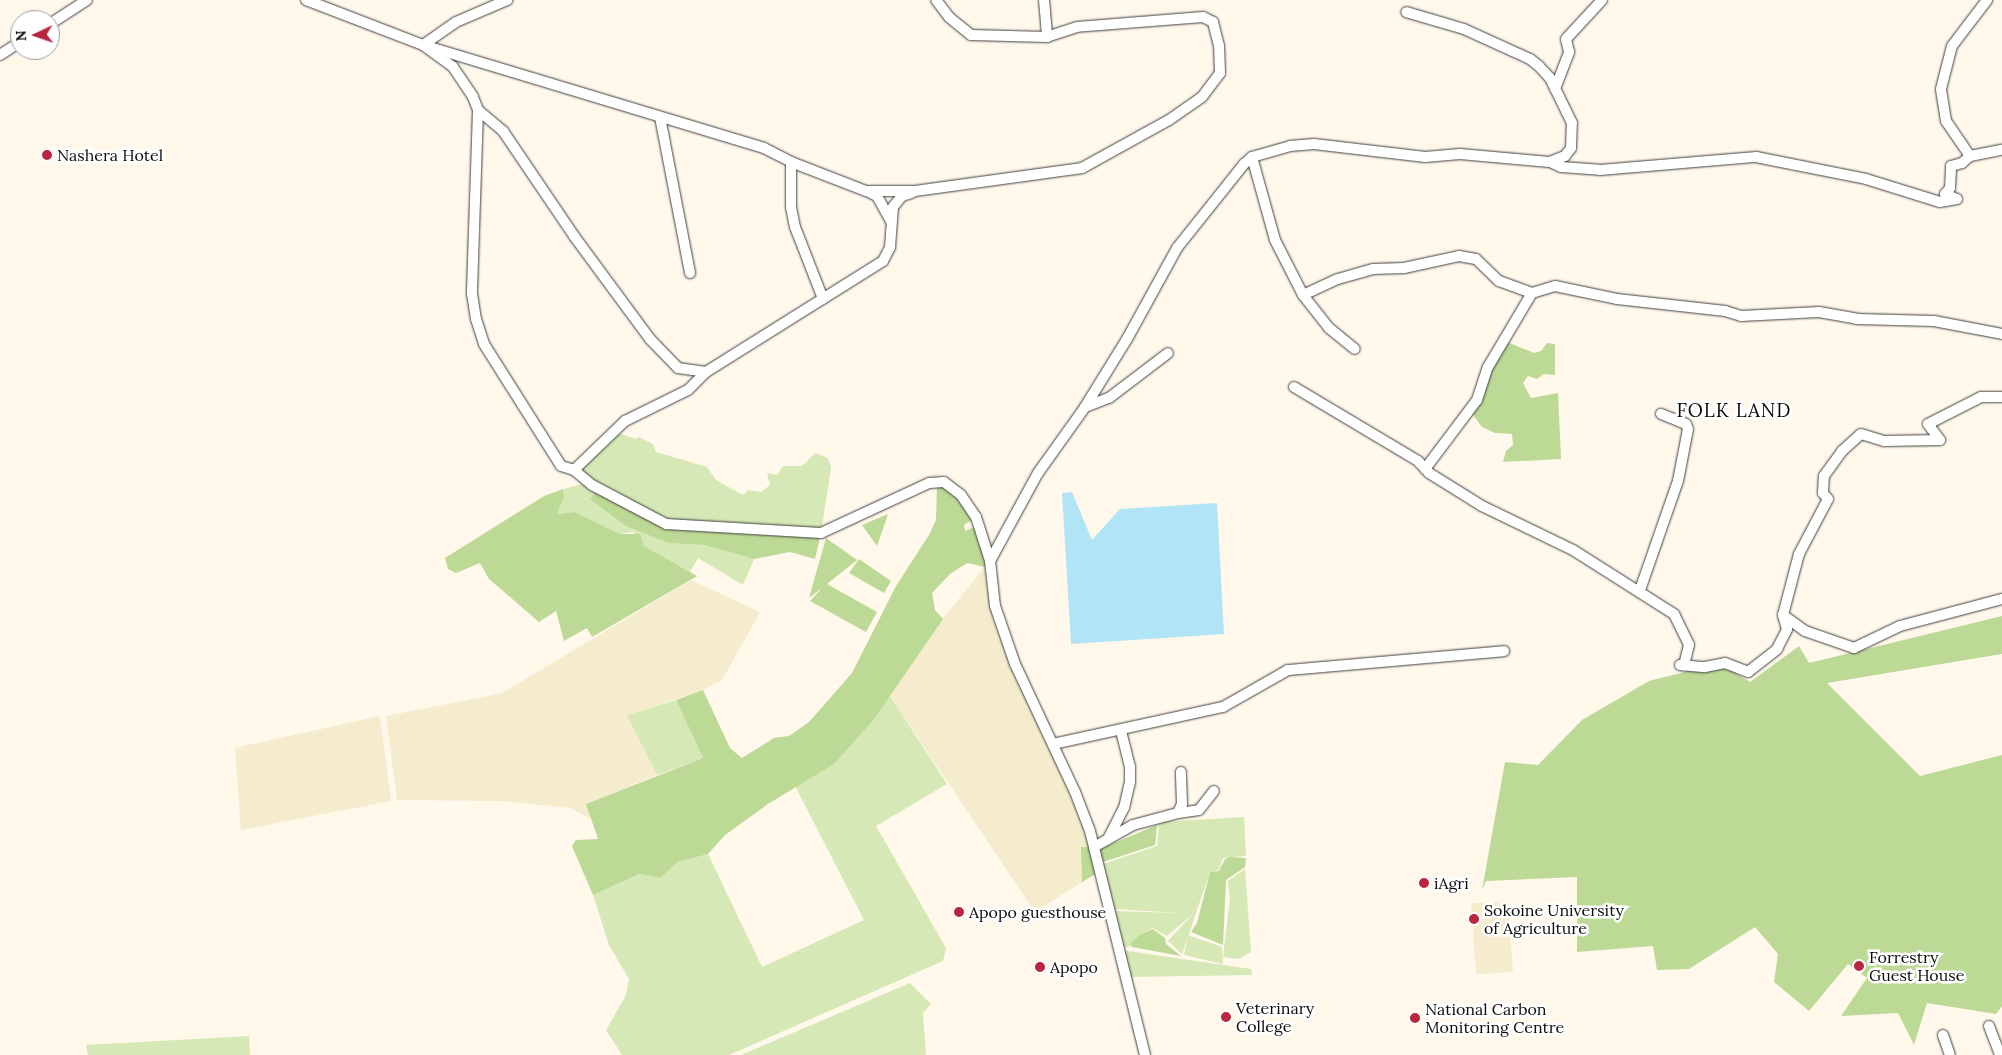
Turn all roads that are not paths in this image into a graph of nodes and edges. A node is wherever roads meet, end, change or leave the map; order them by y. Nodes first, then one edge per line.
1 (87, 0) edge
2 (306, 0) edge
3 (507, 0) edge
4 (936, 0) edge
5 (1044, 0) edge
6 (1602, 0) edge
7 (1987, 0) edge
8 (1406, 12) dead end
9 (60, 18) edge
10 (1047, 37) junction
11 (423, 45) junction
12 (1555, 88) junction
13 (478, 110) junction
14 (660, 117) junction
15 (2002, 150) edge
16 (1970, 156) junction
17 (1252, 157) junction
18 (791, 162) junction
19 (1550, 162) junction
20 (866, 191) junction
21 (915, 191) junction
22 (891, 221) junction
23 (690, 273) dead end
24 (1532, 293) junction
25 (1303, 295) junction
26 (824, 299) junction
27 (2002, 334) edge
28 (1355, 349) dead end
29 (1168, 352) dead end
30 (706, 372) junction
31 (1294, 387) dead end
32 (2002, 397) edge
33 (1085, 407) junction
34 (1661, 414) dead end
35 (1425, 469) junction
36 (574, 470) junction
37 (990, 561) junction
38 (1640, 590) junction
39 (2002, 599) edge
40 (1783, 615) junction
41 (1504, 651) dead end
42 (1121, 730) junction
43 (1053, 744) junction
44 (1181, 772) dead end
45 (1214, 791) dead end
46 (1178, 812) junction
47 (1108, 839) junction
48 (1094, 847) junction
49 (1989, 1026) dead end
50 (1942, 1035) dead end
51 (1145, 1055) edge
52 (1950, 1055) edge
53 (2000, 1055) edge

1 - 9 street
2 - 11 street
3 - 11 street
4 - 10 street
5 - 10 street
6 - 12 street
7 - 16 street
8 - 12 street
10 - 21 street
11 - 13 street
11 - 14 street
12 - 19 street
13 - 30 street
13 - 36 street
14 - 18 street
14 - 23 street
15 - 16 street
16 - 19 street
17 - 19 street
17 - 25 street
17 - 33 street
18 - 20 street
18 - 26 street
20 - 21 street
20 - 22 street
21 - 22 street
22 - 26 street
24 - 25 street
24 - 27 street
24 - 35 street
25 - 28 street
26 - 30 street
29 - 33 street
30 - 36 street
31 - 35 street
32 - 40 street
33 - 37 street
34 - 38 street
35 - 38 street
36 - 37 street
37 - 43 street
38 - 40 street
39 - 40 street
41 - 42 street
42 - 43 street
42 - 47 street
43 - 48 street
44 - 46 street
45 - 46 street
46 - 47 street
47 - 48 street
48 - 51 street
49 - 53 street
50 - 52 street

